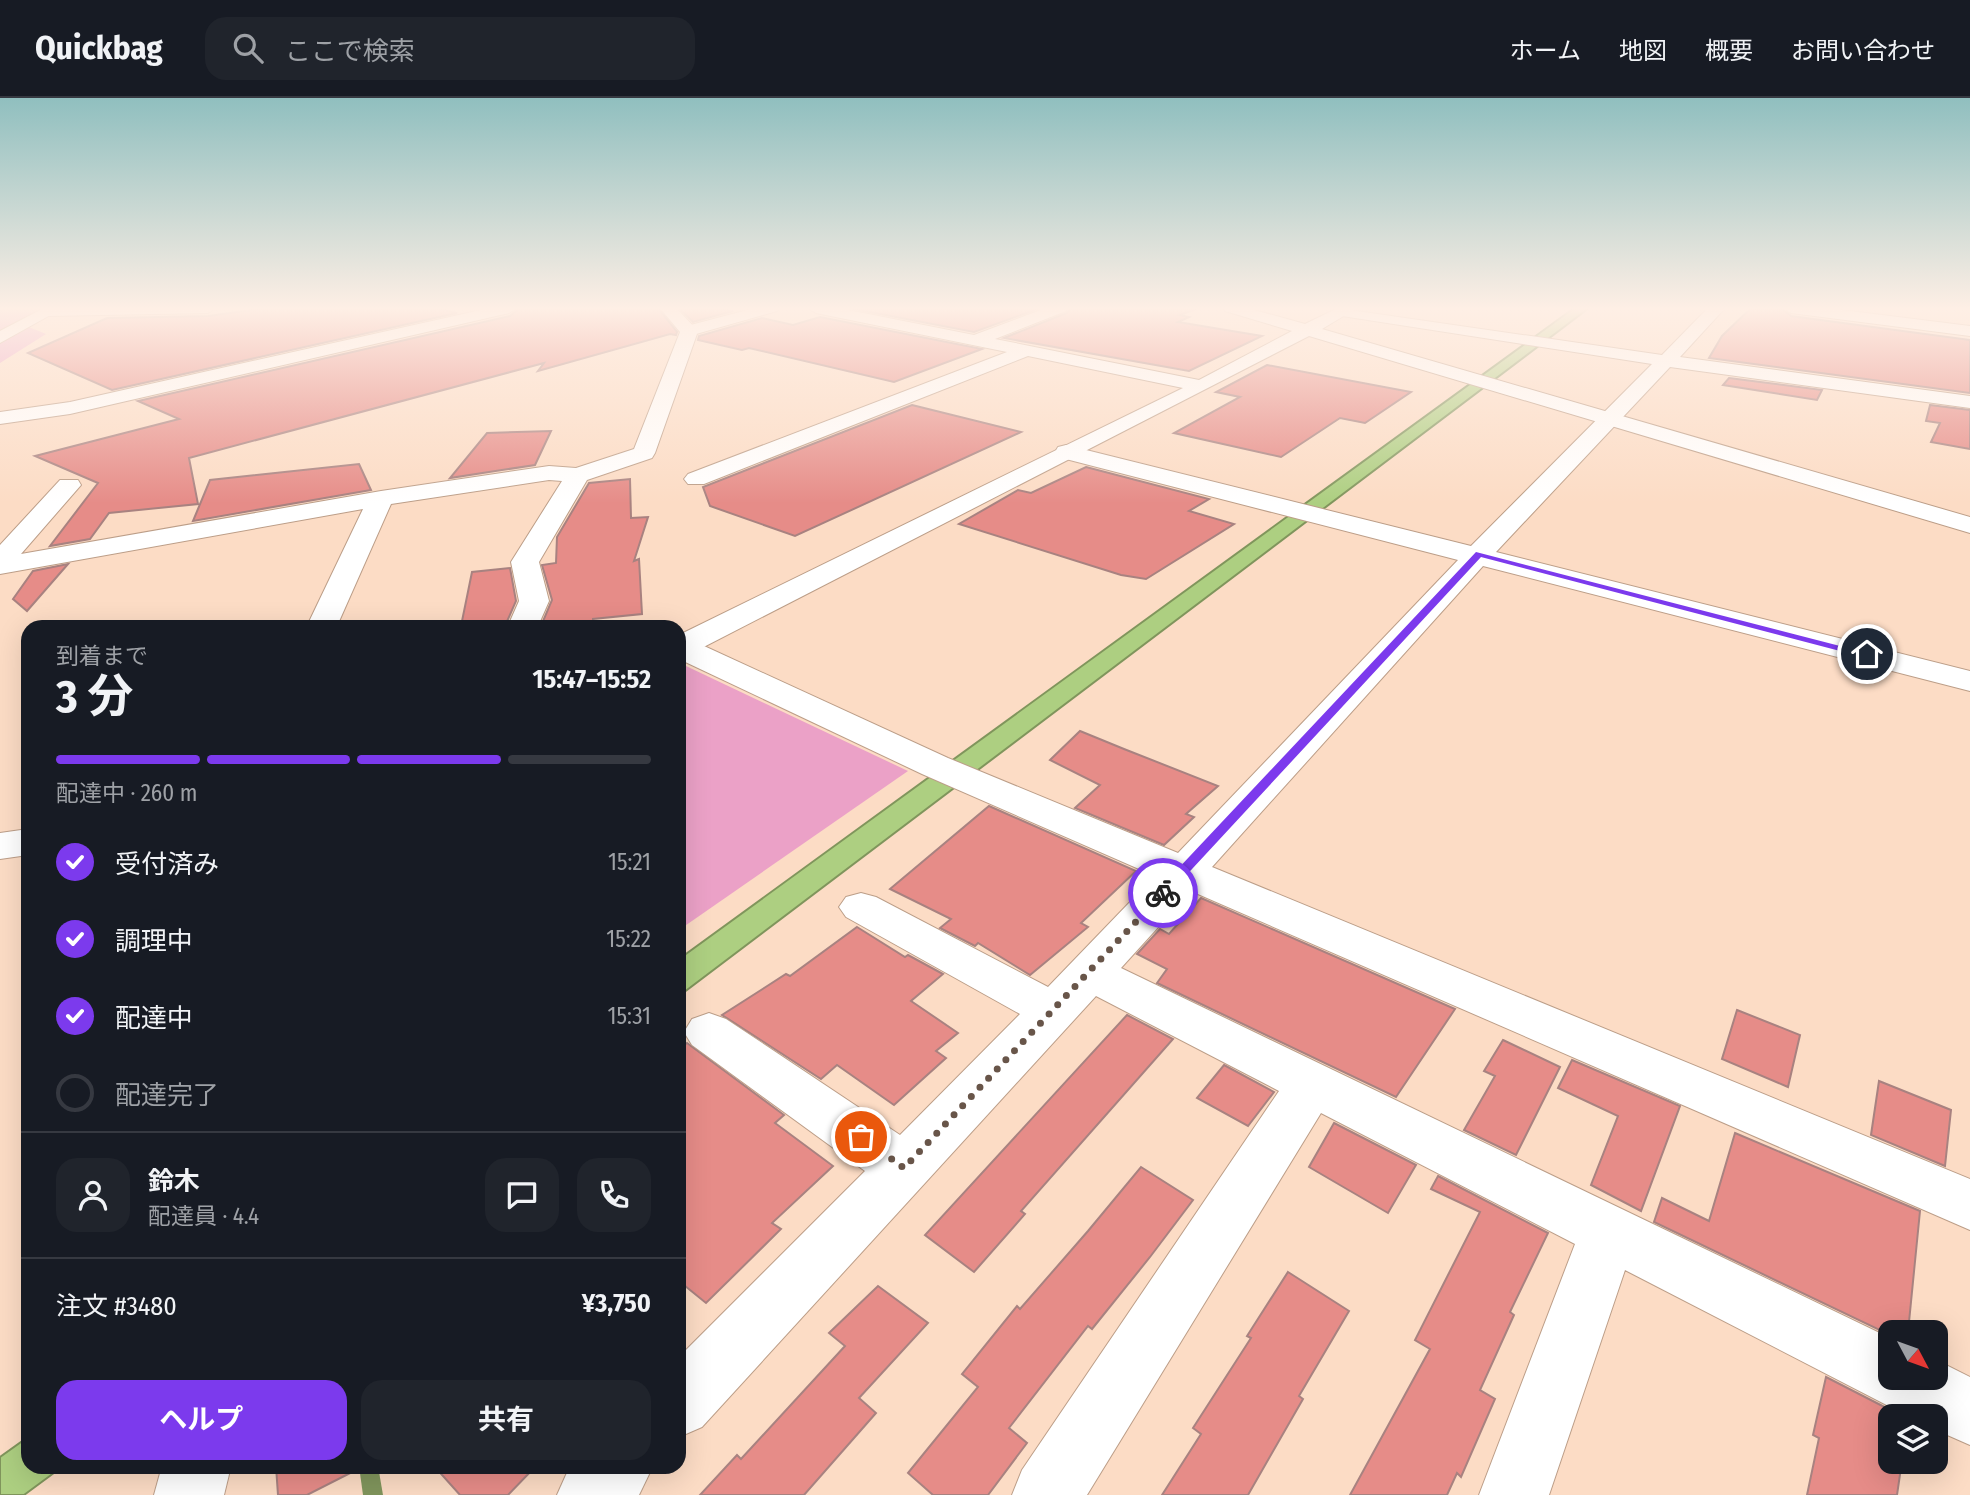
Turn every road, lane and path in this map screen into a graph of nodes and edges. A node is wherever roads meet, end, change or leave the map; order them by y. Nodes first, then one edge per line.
1 (219, 373) edge
2 (673, 373) edge
3 (968, 373) edge
4 (1140, 373) edge
5 (1225, 373) edge
6 (1455, 373) edge
7 (1654, 373) edge
8 (1757, 373) edge
9 (1202, 386) junction
10 (1970, 402) edge
11 (1609, 417) junction
12 (0, 418) edge
13 (1066, 452) junction
14 (578, 475) junction
15 (696, 479) dead end
16 (69, 485) dead end
17 (381, 498) junction
18 (1970, 525) edge
19 (1479, 554) junction
20 (0, 561) edge
21 (0, 566) edge
22 (324, 620) edge
23 (526, 620) edge
24 (686, 643) edge
25 (686, 650) edge
26 (1970, 681) edge
27 (21, 843) edge
28 (0, 846) edge
29 (1184, 870) junction
30 (861, 907) dead end
31 (1090, 972) junction
32 (1054, 1011) junction
33 (709, 1032) dead end
34 (1311, 1085) junction
35 (904, 1168) junction
36 (1970, 1205) edge
37 (1609, 1233) junction
38 (1878, 1366) edge
39 (1926, 1390) edge
40 (686, 1397) edge
41 (1970, 1412) edge
42 (195, 1474) edge
43 (612, 1474) edge
44 (189, 1495) edge
45 (592, 1495) edge
46 (1047, 1495) edge
47 (1514, 1495) edge

1 - 12 street
2 - 14 street
3 - 15 street
4 - 9 street
5 - 9 street
6 - 11 street
7 - 11 street
8 - 10 street
9 - 13 street
11 - 18 street
11 - 19 street
13 - 19 street
13 - 24 street
14 - 17 street
14 - 23 street
16 - 20 street
17 - 21 street
17 - 22 street
19 - 26 street
19 - 29 street
25 - 29 street
27 - 28 street
29 - 31 street
29 - 36 street
30 - 32 street
31 - 32 street
31 - 34 street
32 - 35 street
33 - 35 street
34 - 37 street
34 - 46 street
35 - 40 street
37 - 38 street
37 - 47 street
39 - 41 street
42 - 44 street
43 - 45 street

